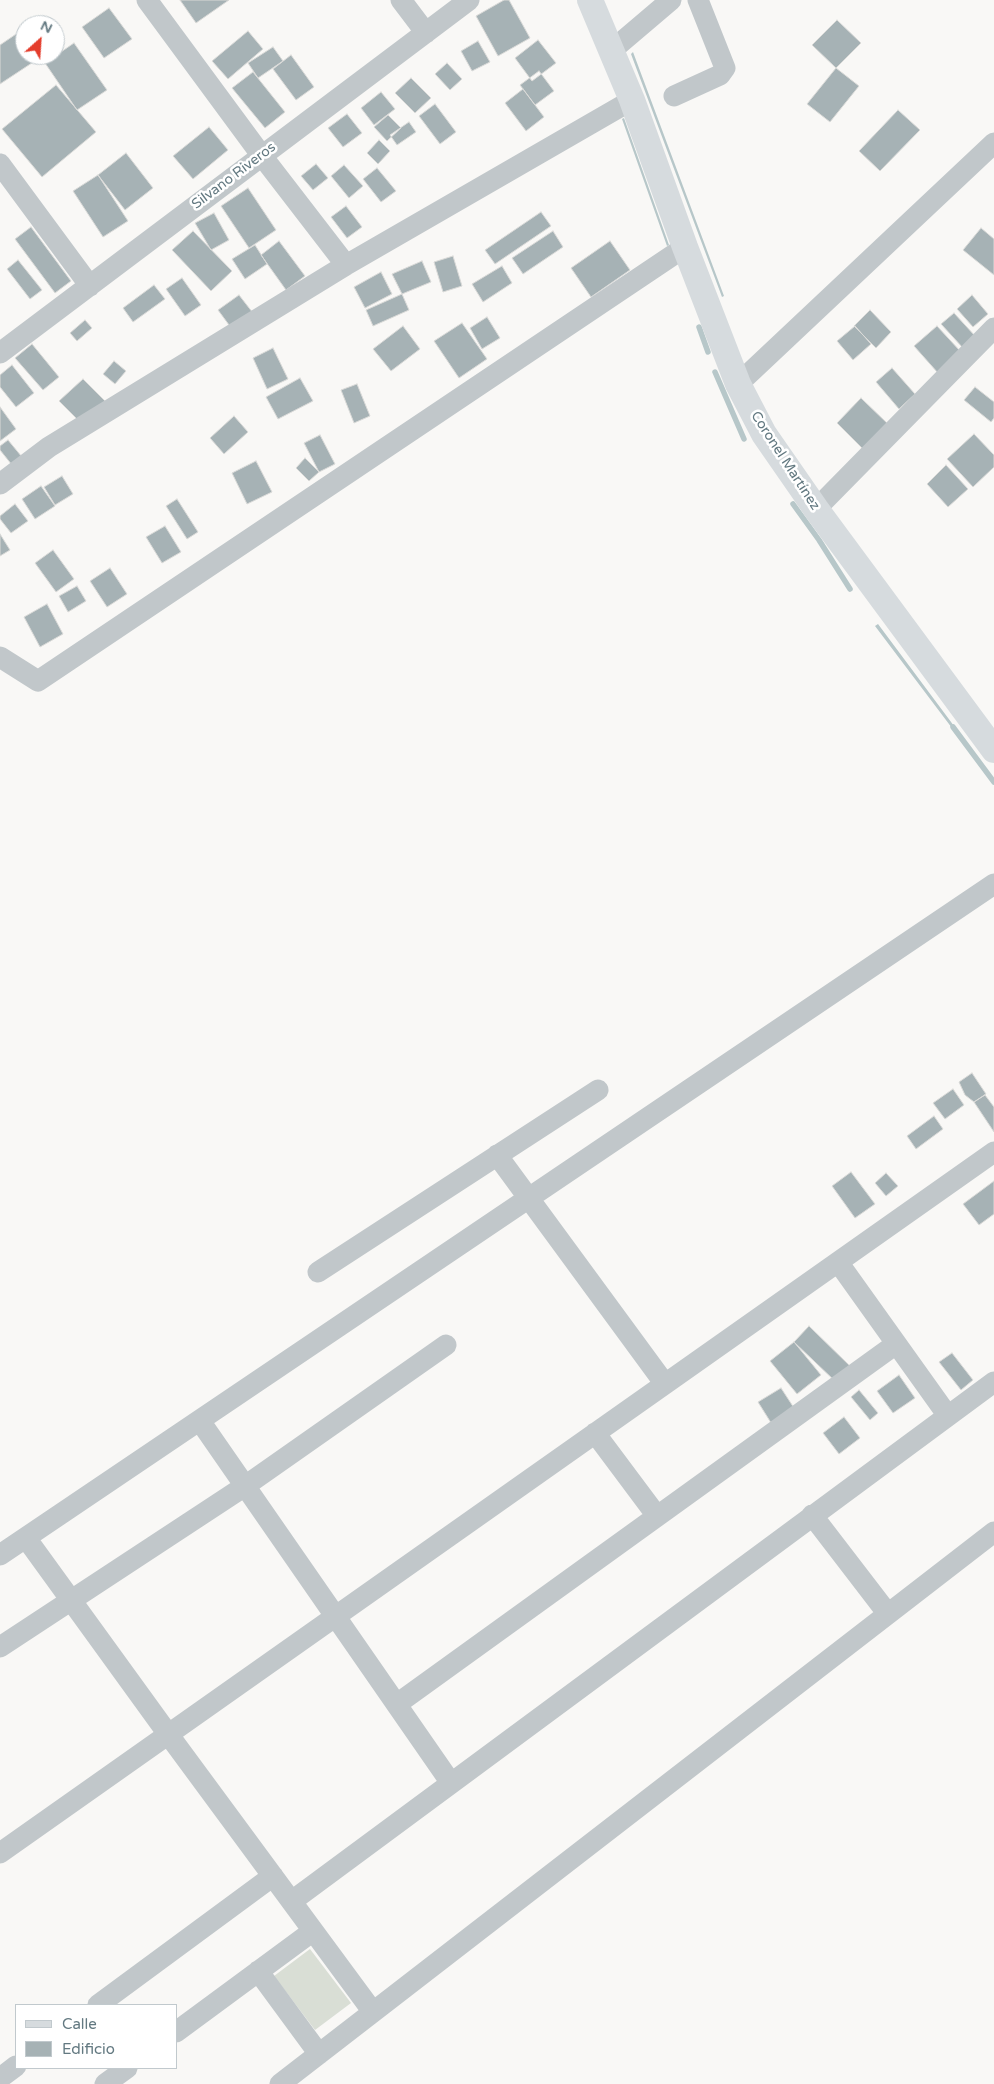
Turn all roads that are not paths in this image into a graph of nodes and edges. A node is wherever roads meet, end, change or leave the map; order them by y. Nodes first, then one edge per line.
1 (147, 0) edge
2 (401, 0) edge
3 (469, 0) edge
4 (590, 0) edge
5 (671, 0) edge
6 (698, 0) edge
7 (426, 33) junction
8 (607, 42) junction
9 (674, 96) dead end
10 (632, 100) junction
11 (994, 143) edge
12 (262, 156) junction
13 (0, 164) edge
14 (685, 247) junction
15 (346, 265) junction
16 (90, 286) junction
17 (994, 328) edge
18 (0, 353) edge
19 (738, 384) junction
20 (0, 484) edge
21 (816, 510) junction
22 (0, 657) edge
23 (991, 739) edge
24 (994, 884) edge
25 (598, 1090) dead end
26 (994, 1152) edge
27 (497, 1155) junction
28 (529, 1199) junction
29 (838, 1262) junction
30 (318, 1272) dead end
31 (896, 1344) junction
32 (446, 1345) dead end
33 (994, 1382) edge
34 (665, 1384) junction
35 (948, 1416) junction
36 (200, 1421) junction
37 (595, 1433) junction
38 (245, 1486) junction
39 (812, 1515) junction
40 (657, 1516) junction
41 (994, 1532) edge
42 (26, 1538) junction
43 (0, 1555) edge
44 (71, 1600) junction
45 (888, 1614) junction
46 (336, 1616) junction
47 (0, 1647) edge
48 (397, 1704) junction
49 (168, 1734) junction
50 (451, 1783) junction
51 (0, 1853) edge
52 (273, 1876) junction
53 (292, 1901) junction
54 (313, 1931) junction
55 (258, 1972) junction
56 (99, 2004) edge
57 (373, 2012) junction
58 (178, 2031) edge
59 (319, 2054) junction
60 (15, 2067) edge
61 (126, 2069) edge
62 (0, 2078) edge
63 (105, 2084) edge
64 (280, 2084) edge

1 - 12 street
2 - 7 street
3 - 7 street, Silvano Riveros
4 - 8 main road, Coronel Martínez
5 - 8 street
6 - 9 street
7 - 12 street, Silvano Riveros
8 - 10 main road, Coronel Martínez
10 - 14 main road, Coronel Martínez
10 - 15 street
11 - 19 street
12 - 15 street
12 - 16 street, Silvano Riveros
13 - 16 street
14 - 19 main road, Coronel Martínez
14 - 22 street
15 - 20 street
16 - 18 street, Silvano Riveros
17 - 21 street
19 - 21 main road, Coronel Martínez
21 - 23 main road, Coronel Martínez
24 - 28 street
25 - 27 street
26 - 29 street
27 - 28 street
27 - 30 street
28 - 34 street
28 - 36 street
29 - 31 street
29 - 34 street
31 - 35 street
31 - 40 street
32 - 38 street
33 - 35 street
34 - 37 street
35 - 39 street
36 - 38 street
36 - 42 street
37 - 40 street
37 - 46 street
38 - 44 street
38 - 46 street
39 - 45 street
39 - 50 street
40 - 48 street
41 - 45 street
42 - 43 street
42 - 44 street
44 - 47 street
44 - 49 street
45 - 57 street
46 - 48 street
46 - 49 street
48 - 50 street
49 - 51 street
49 - 52 street
50 - 53 street
52 - 53 street
52 - 56 street
53 - 54 street
54 - 55 street
54 - 57 street
55 - 58 street
55 - 59 street
57 - 59 street
59 - 64 street
60 - 62 street
61 - 63 street

